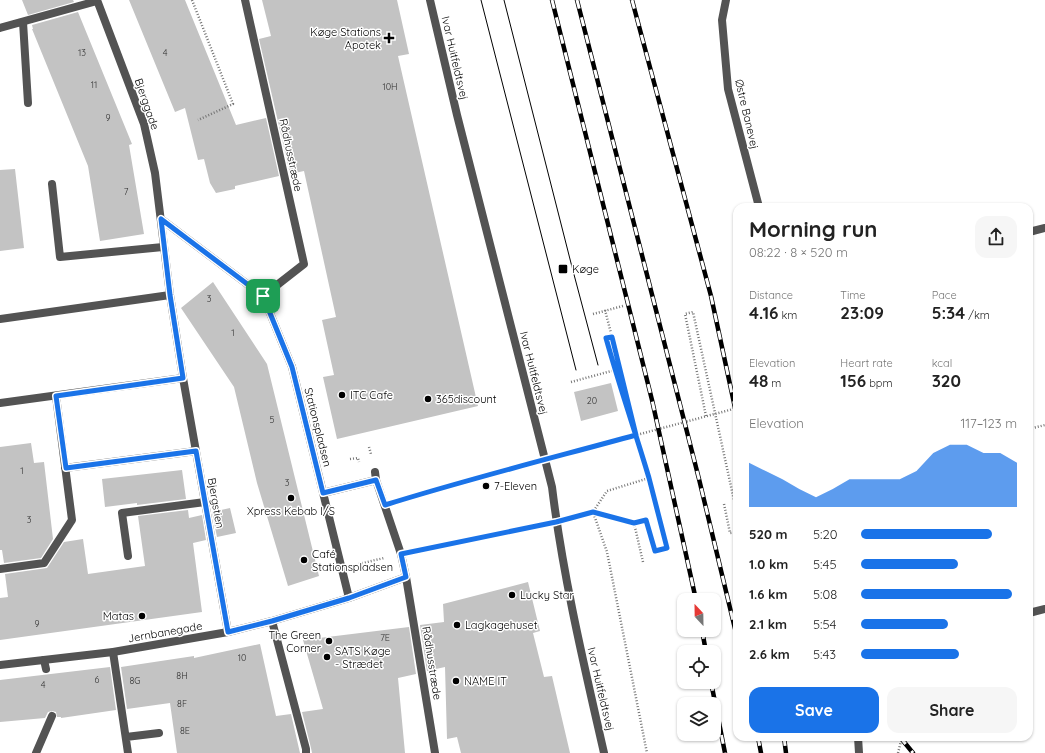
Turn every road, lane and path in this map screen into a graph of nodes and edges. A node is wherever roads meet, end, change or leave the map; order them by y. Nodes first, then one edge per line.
1 (97, 0) edge
2 (192, 0) edge
3 (245, 0) edge
4 (430, 0) edge
5 (726, 0) edge
6 (23, 22) junction
7 (0, 28) edge
8 (28, 103) dead end
9 (198, 120) dead end
10 (52, 184) dead end
11 (758, 203) edge
12 (161, 219) junction
13 (1045, 228) edge
14 (1033, 231) edge
15 (163, 246) junction
16 (170, 295) junction
17 (263, 296) junction
18 (623, 306) dead end
19 (605, 310) junction
20 (593, 314) dead end
21 (0, 319) edge
22 (612, 337) junction
23 (615, 370) junction
24 (183, 378) junction
25 (572, 382) dead end
26 (56, 396) junction
27 (0, 404) edge
28 (733, 409) edge
29 (706, 416) junction
30 (1045, 425) edge
31 (1033, 428) edge
32 (636, 435) junction
33 (196, 451) junction
34 (555, 457) dead end
35 (533, 463) dead end
36 (66, 468) junction
37 (649, 478) junction
38 (323, 493) junction
39 (733, 496) edge
40 (205, 502) junction
41 (724, 504) dead end
42 (385, 505) junction
43 (593, 512) junction
44 (556, 522) junction
45 (634, 523) junction
46 (733, 533) edge
47 (401, 554) junction
48 (128, 556) dead end
49 (643, 562) dead end
50 (341, 568) junction
51 (0, 569) edge
52 (406, 577) junction
53 (349, 598) junction
54 (1045, 609) edge
55 (1033, 613) edge
56 (272, 621) junction
57 (228, 632) junction
58 (113, 652) junction
59 (44, 660) junction
60 (0, 665) edge
61 (46, 669) dead end
62 (52, 716) dead end
63 (159, 732) dead end
64 (126, 737) junction
65 (858, 741) edge
66 (901, 741) edge
67 (36, 753) edge
68 (128, 753) edge
69 (306, 753) edge
70 (435, 753) edge
71 (604, 753) edge
72 (647, 753) edge
73 (859, 753) edge
74 (898, 753) edge

1 - 6 street
1 - 12 street, Bjerggade
2 - 9 path
3 - 17 street, Rådhusstræde
4 - 44 street, Ivar Huitfeldtsvej
5 - 11 street, Østre Banevej
6 - 7 street
6 - 8 street
10 - 15 street
12 - 15 street, Bjerggade
12 - 17 street
13 - 14 street
15 - 16 street, Bjerggade
16 - 21 street
16 - 24 street, Bjerggade
17 - 38 street, Stationspladsen
18 - 19 path
19 - 20 path
19 - 22 path
22 - 23 path
22 - 32 path
23 - 25 path
23 - 37 path
24 - 26 street
24 - 33 street, Bjergstien
26 - 27 street
26 - 36 street
28 - 29 path
29 - 32 path
29 - 39 path
30 - 31 path
32 - 34 path
33 - 36 street
33 - 40 street, Bjergstien
35 - 42 path
36 - 51 street
37 - 43 path
37 - 45 path
38 - 42 street, Rådhusstræde
38 - 50 street, Stationspladsen
40 - 48 street
40 - 57 street, Bjergstien
41 - 46 path
42 - 47 street, Rådhusstræde
43 - 44 path
43 - 45 path
43 - 72 path
44 - 47 path
44 - 71 street, Ivar Huitfeldtsvej
45 - 49 path
47 - 50 path
47 - 52 street, Rådhusstræde
50 - 53 street, Stationspladsen
52 - 53 street
52 - 70 street, Rådhusstræde
53 - 56 street, Jernbanegade
54 - 55 street
56 - 57 street, Jernbanegade
56 - 69 street
57 - 58 street, Jernbanegade
58 - 59 street, Jernbanegade
58 - 64 street
59 - 60 street, Jernbanegade
59 - 61 street
62 - 67 street
63 - 64 street
64 - 68 street
65 - 73 street
66 - 74 path

